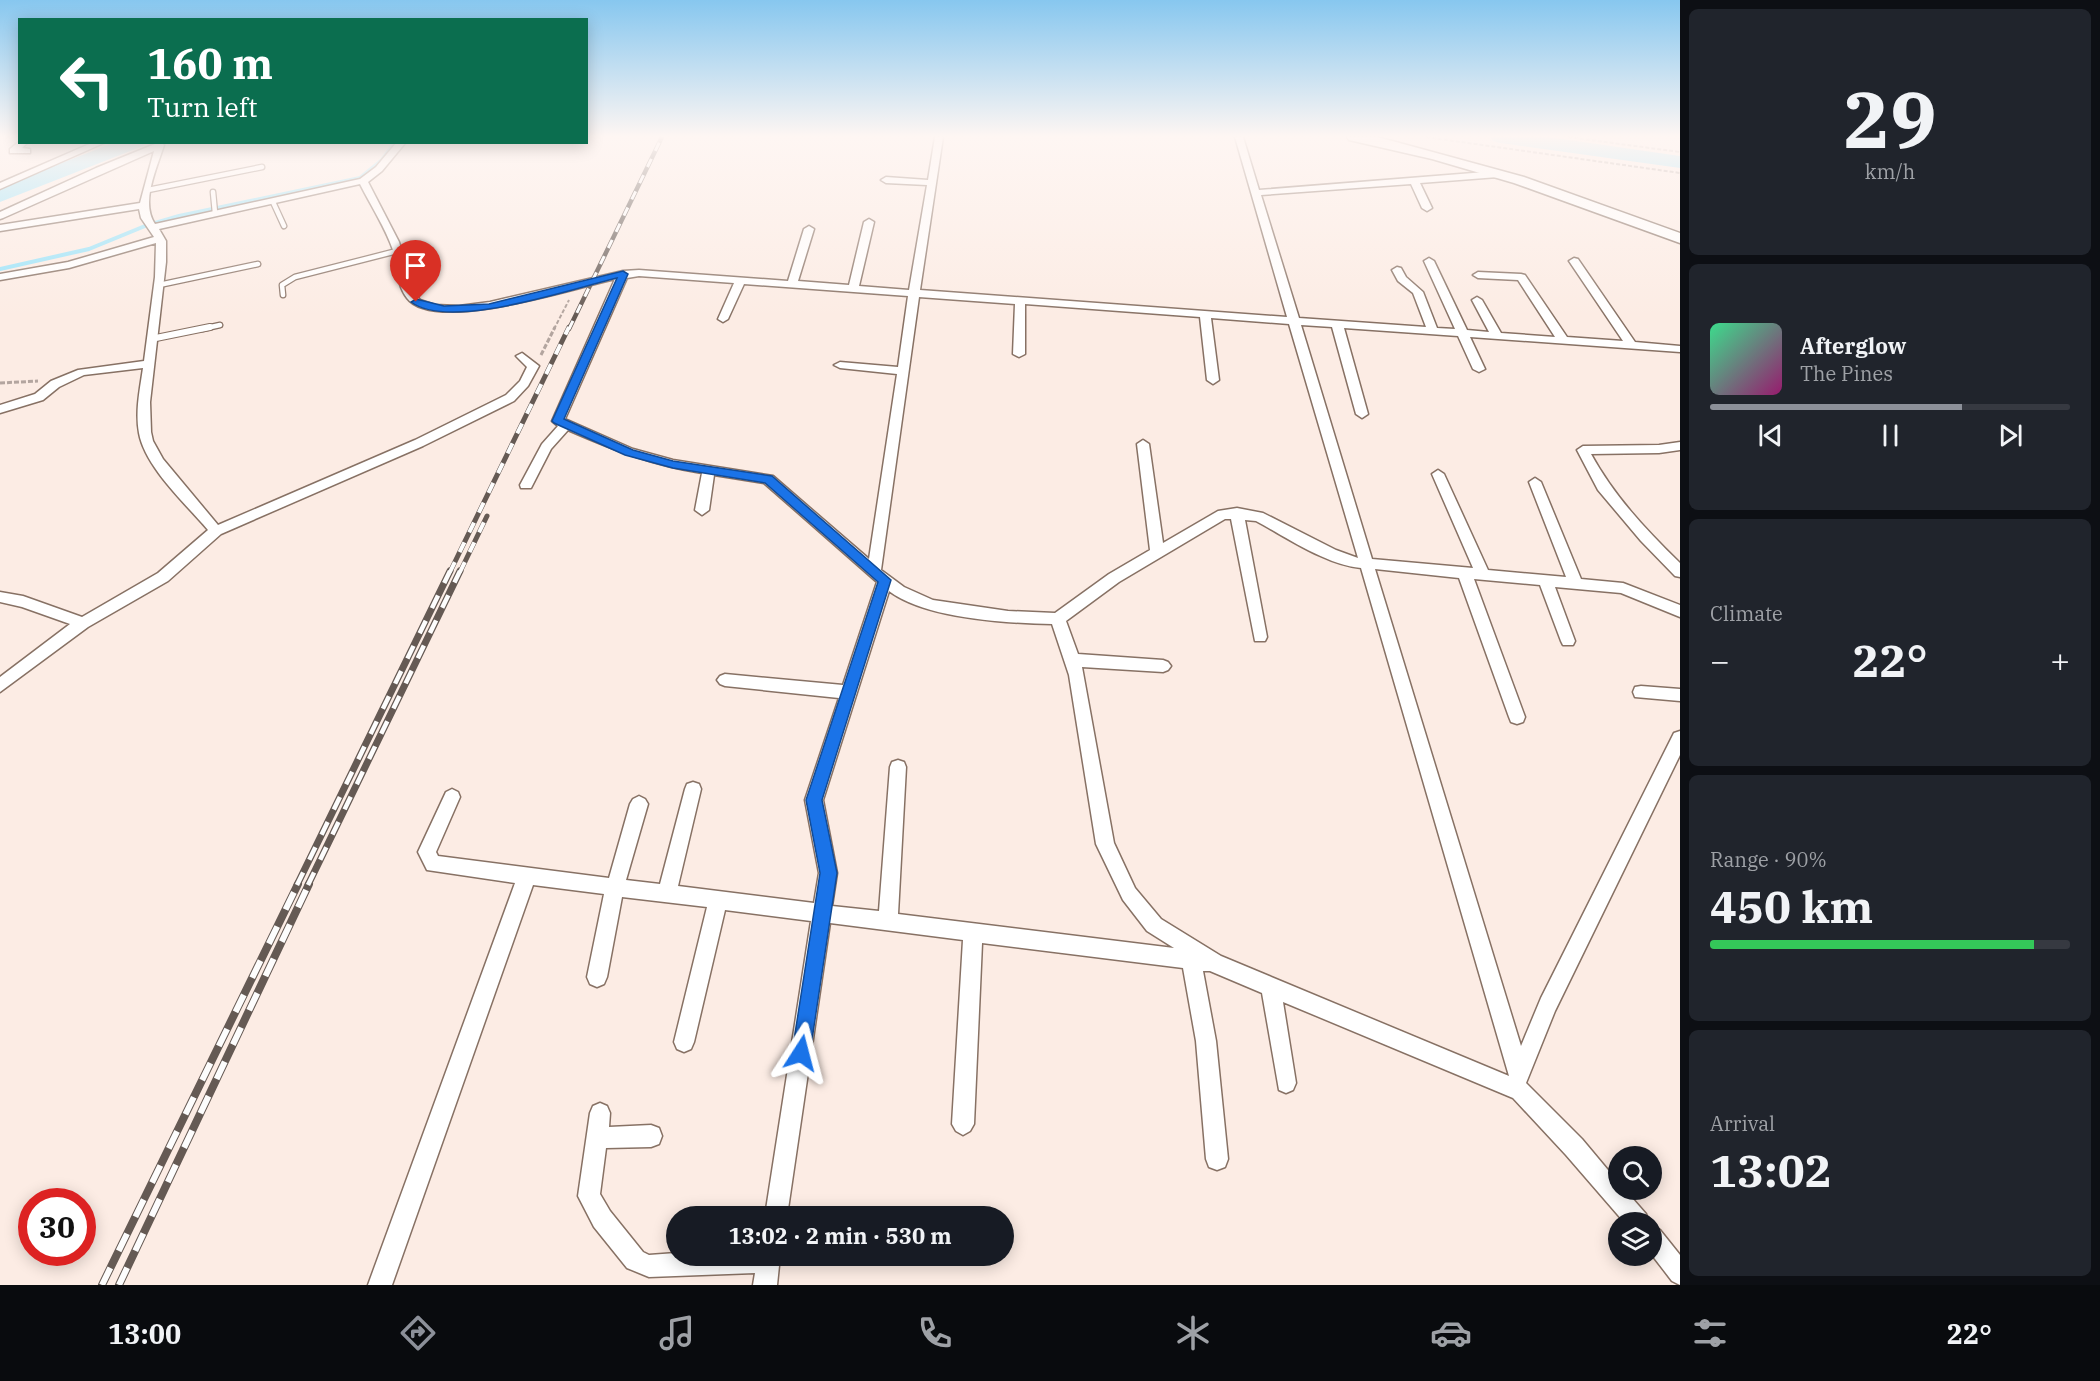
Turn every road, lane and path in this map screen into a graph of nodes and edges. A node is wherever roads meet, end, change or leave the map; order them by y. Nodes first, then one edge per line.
1 (39, 197) edge
2 (146, 197) edge
3 (213, 197) edge
4 (295, 197) edge
5 (371, 197) edge
6 (930, 197) edge
7 (1258, 197) edge
8 (1422, 197) edge
9 (1563, 197) edge
10 (273, 202) junction
11 (144, 205) junction
12 (1427, 208) dead end
13 (214, 210) junction
14 (0, 216) edge
15 (869, 222) dead end
16 (151, 225) junction
17 (284, 226) dead end
18 (0, 228) edge
19 (809, 230) dead end
20 (1680, 238) edge
21 (159, 239) junction
22 (398, 251) junction
23 (1429, 261) dead end
24 (1574, 261) dead end
25 (258, 264) dead end
26 (1397, 270) dead end
27 (623, 274) junction
28 (1478, 275) dead end
29 (0, 278) edge
30 (740, 281) junction
31 (578, 284) junction
32 (159, 285) junction
33 (792, 285) junction
34 (853, 289) junction
35 (914, 294) junction
36 (283, 295) dead end
37 (1477, 300) dead end
38 (1020, 301) junction
39 (1205, 315) junction
40 (723, 319) dead end
41 (1295, 321) junction
42 (1337, 324) junction
43 (220, 325) dead end
44 (1433, 331) junction
45 (1463, 333) junction
46 (1497, 336) junction
47 (151, 339) junction
48 (1564, 341) junction
49 (1632, 346) junction
50 (1680, 350) edge
51 (1019, 354) dead end
52 (522, 356) dead end
53 (149, 364) junction
54 (840, 365) dead end
55 (533, 366) junction
56 (1479, 369) dead end
57 (903, 371) junction
58 (1213, 380) dead end
59 (0, 383) edge
60 (55, 384) junction
61 (0, 409) edge
62 (1362, 414) dead end
63 (566, 425) junction
64 (1143, 444) dead end
65 (1680, 446) edge
66 (709, 469) junction
67 (1438, 474) dead end
68 (1535, 482) dead end
69 (526, 485) dead end
70 (702, 510) dead end
71 (1237, 513) junction
72 (216, 531) junction
73 (1157, 552) junction
74 (1365, 564) junction
75 (1680, 572) edge
76 (1465, 574) junction
77 (1483, 575) junction
78 (880, 576) junction
79 (1546, 581) junction
80 (1576, 584) junction
81 (0, 597) edge
82 (1680, 611) edge
83 (1058, 619) junction
84 (83, 623) junction
85 (1260, 637) dead end
86 (1568, 641) dead end
87 (1072, 660) junction
88 (1164, 666) dead end
89 (725, 680) dead end
90 (0, 686) edge
91 (848, 692) junction
92 (1641, 692) dead end
93 (1680, 695) edge
94 (1517, 717) dead end
95 (1680, 738) edge
96 (898, 767) dead end
97 (693, 789) dead end
98 (452, 797) dead end
99 (639, 804) dead end
100 (527, 876) junction
101 (615, 887) junction
102 (667, 893) junction
103 (718, 900) junction
104 (823, 913) junction
105 (888, 922) junction
106 (974, 932) junction
107 (1191, 960) junction
108 (1214, 963) junction
109 (597, 977) dead end
110 (1271, 987) junction
111 (684, 1042) dead end
112 (1519, 1082) junction
113 (1286, 1083) dead end
114 (600, 1113) dead end
115 (963, 1124) dead end
116 (651, 1136) dead end
117 (596, 1138) junction
118 (1217, 1159) dead end
119 (778, 1206) edge
120 (1629, 1212) edge
121 (1662, 1251) edge
122 (666, 1265) edge
123 (768, 1266) edge
124 (1680, 1273) edge
125 (380, 1285) edge
126 (765, 1285) edge

1 - 14 street
2 - 11 street
3 - 13 lane
4 - 10 street
5 - 22 street
6 - 35 street
7 - 41 street
8 - 12 street
9 - 20 main road
10 - 13 street
10 - 17 lane
11 - 16 street
11 - 18 street
13 - 16 street
15 - 34 street
16 - 21 street
19 - 33 street
21 - 29 street
21 - 32 street
22 - 31 street
22 - 36 lane
23 - 45 street
24 - 49 street
25 - 32 lane
26 - 44 street
27 - 30 street
27 - 31 street
27 - 63 street
28 - 48 street
30 - 33 street
30 - 40 street
31 - 55 path
32 - 47 street
33 - 34 street
34 - 35 street
35 - 38 street
35 - 57 street
37 - 46 street
38 - 39 street
38 - 51 street
39 - 41 street
39 - 58 street
41 - 42 street
41 - 74 street
42 - 44 street
42 - 62 street
43 - 47 lane
44 - 45 street
45 - 46 street
45 - 56 street
46 - 48 street
47 - 53 street
48 - 49 street
49 - 50 street
52 - 55 street
53 - 60 street
53 - 72 street
54 - 57 street
55 - 72 street
57 - 78 street
59 - 60 path
60 - 61 street
63 - 66 street
63 - 69 street
64 - 73 street
65 - 75 street
66 - 70 street
66 - 78 street
67 - 77 street
68 - 80 street
71 - 73 street
71 - 74 street
71 - 85 street
72 - 84 street
73 - 83 street
74 - 76 street
74 - 112 street
76 - 77 street
76 - 94 street
77 - 79 street
78 - 83 street
78 - 91 street
79 - 80 street
79 - 86 street
80 - 82 street
81 - 84 street
83 - 87 street
84 - 90 street
87 - 88 street
87 - 108 street
89 - 91 street
91 - 104 street
92 - 93 street
95 - 112 street
96 - 105 street
97 - 102 street
98 - 100 street
99 - 101 street
100 - 101 street
100 - 125 street
101 - 102 street
101 - 109 street
102 - 103 street
103 - 104 street
103 - 111 street
104 - 105 street
104 - 119 street
105 - 106 street
106 - 107 street
106 - 115 street
107 - 108 street
107 - 118 street
108 - 110 street
110 - 112 street
110 - 113 street
112 - 120 street
114 - 117 street
116 - 117 street
117 - 122 street
121 - 124 street
123 - 126 street

